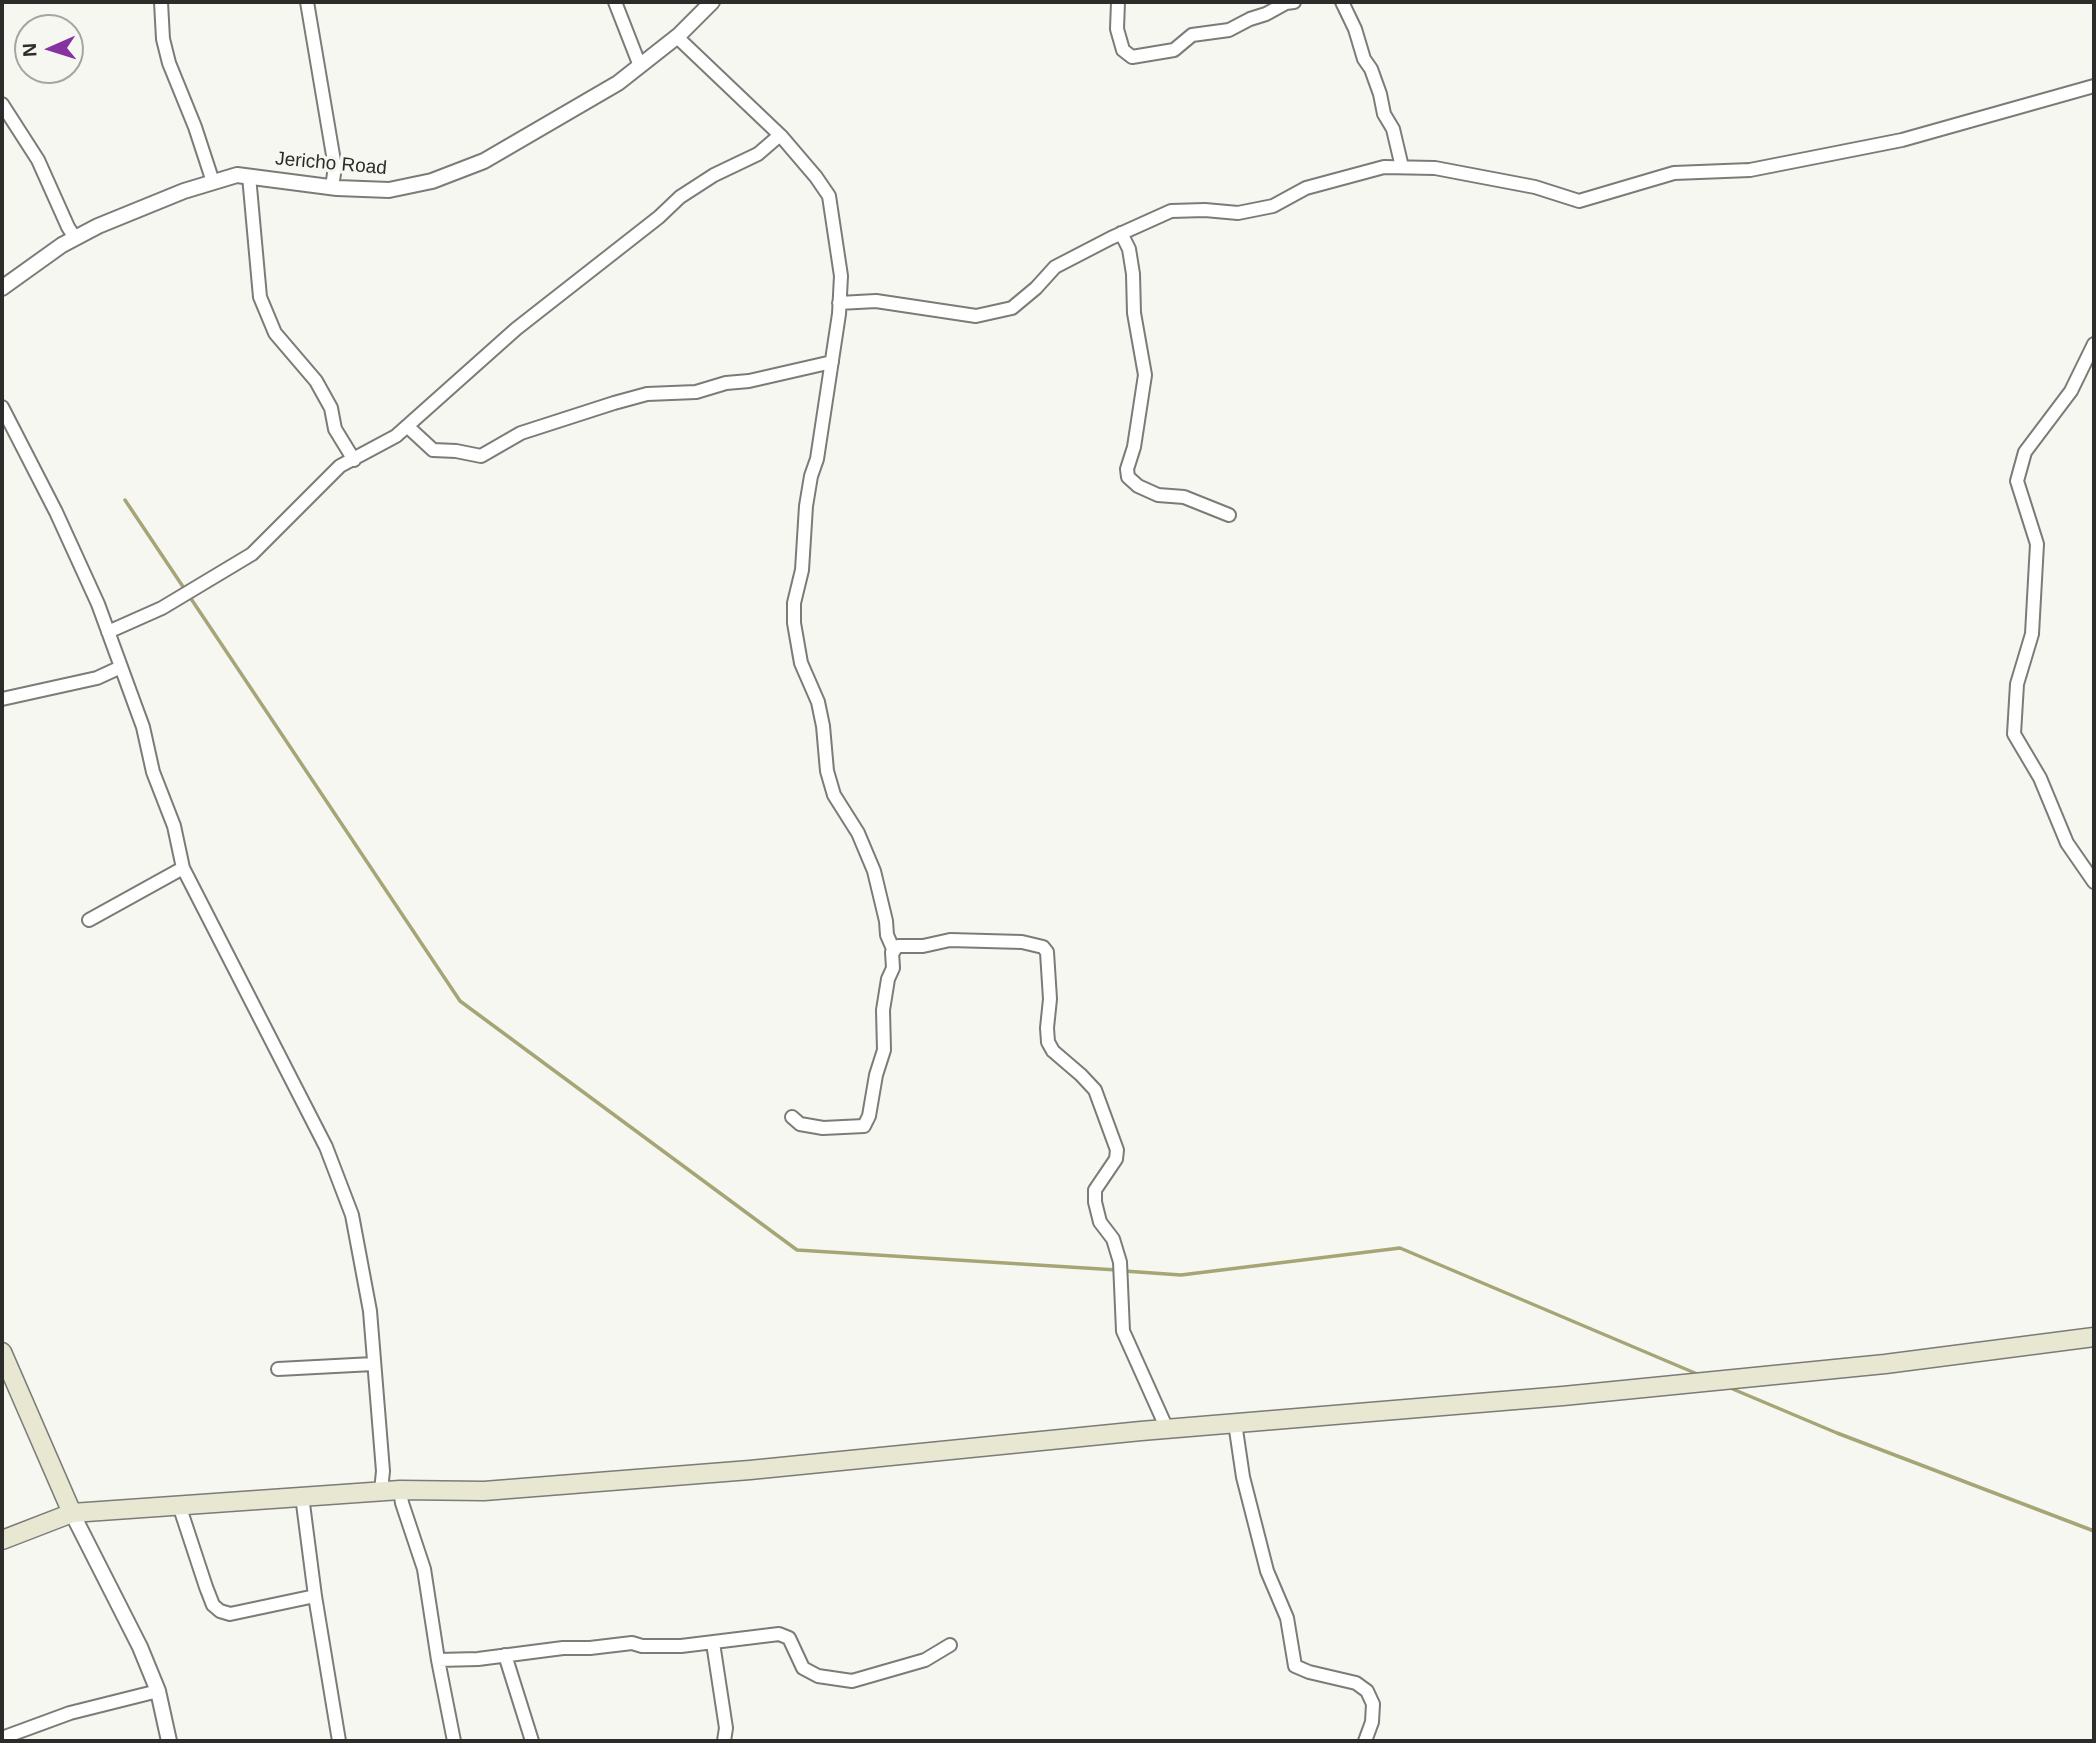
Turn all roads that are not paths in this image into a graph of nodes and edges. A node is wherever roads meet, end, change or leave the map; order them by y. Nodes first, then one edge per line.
1 (161, 2) edge
2 (307, 2) edge
3 (615, 2) edge
4 (712, 2) edge
5 (1118, 2) edge
6 (1294, 2) edge
7 (1342, 2) edge
8 (677, 37) junction
9 (640, 66) junction
10 (2094, 86) edge
11 (2, 104) edge
12 (780, 135) junction
13 (1402, 167) junction
14 (249, 176) junction
15 (213, 182) junction
16 (332, 187) junction
17 (1121, 233) junction
18 (75, 238) junction
19 (2, 288) edge
20 (839, 303) junction
21 (2094, 344) edge
22 (832, 362) junction
23 (2, 407) edge
24 (407, 426) junction
25 (354, 460) junction
26 (1229, 516) dead end
27 (108, 632) junction
28 (121, 667) junction
29 (2, 699) edge
30 (183, 867) junction
31 (2094, 882) edge
32 (89, 920) dead end
33 (894, 951) junction
34 (792, 1116) dead end
35 (2094, 1337) edge
36 (2, 1352) edge
37 (373, 1364) junction
38 (278, 1370) dead end
39 (1235, 1423) junction
40 (1167, 1429) junction
41 (400, 1490) junction
42 (381, 1491) junction
43 (302, 1496) junction
44 (179, 1505) junction
45 (72, 1513) junction
46 (2, 1540) edge
47 (315, 1596) junction
48 (713, 1643) junction
49 (950, 1645) dead end
50 (505, 1656) junction
51 (438, 1660) junction
52 (159, 1691) junction
53 (2, 1738) edge
54 (169, 1741) edge
55 (339, 1741) edge
56 (454, 1741) edge
57 (532, 1741) edge
58 (724, 1741) edge
59 (1365, 1741) edge

1 - 15 street
2 - 16 street
3 - 9 street
4 - 8 street, Jericho Road
5 - 6 street
7 - 13 street
8 - 9 street, Jericho Road
8 - 12 street
9 - 16 street, Jericho Road
10 - 13 street
11 - 18 street
12 - 20 street
12 - 24 street
13 - 17 street
14 - 15 street, Jericho Road
14 - 16 street, Jericho Road
14 - 25 street
15 - 18 street, Jericho Road
17 - 20 street
17 - 26 street
18 - 19 street, Jericho Road
20 - 22 street
21 - 31 street
22 - 24 street
22 - 33 street
23 - 27 street
24 - 25 street
25 - 27 street
27 - 28 street
28 - 29 street
28 - 30 street
30 - 32 street
30 - 37 street
33 - 34 street
33 - 40 street
35 - 39 main road
36 - 45 main road
37 - 38 street
37 - 42 street
39 - 40 main road
39 - 59 street
40 - 41 main road
41 - 42 main road
41 - 51 street
42 - 43 main road
43 - 44 main road
43 - 47 street
44 - 45 main road
44 - 47 street
45 - 46 main road
45 - 52 street
47 - 55 street
48 - 49 street
48 - 50 street
48 - 58 street
50 - 51 street
50 - 57 street
51 - 56 street
52 - 53 street
52 - 54 street

